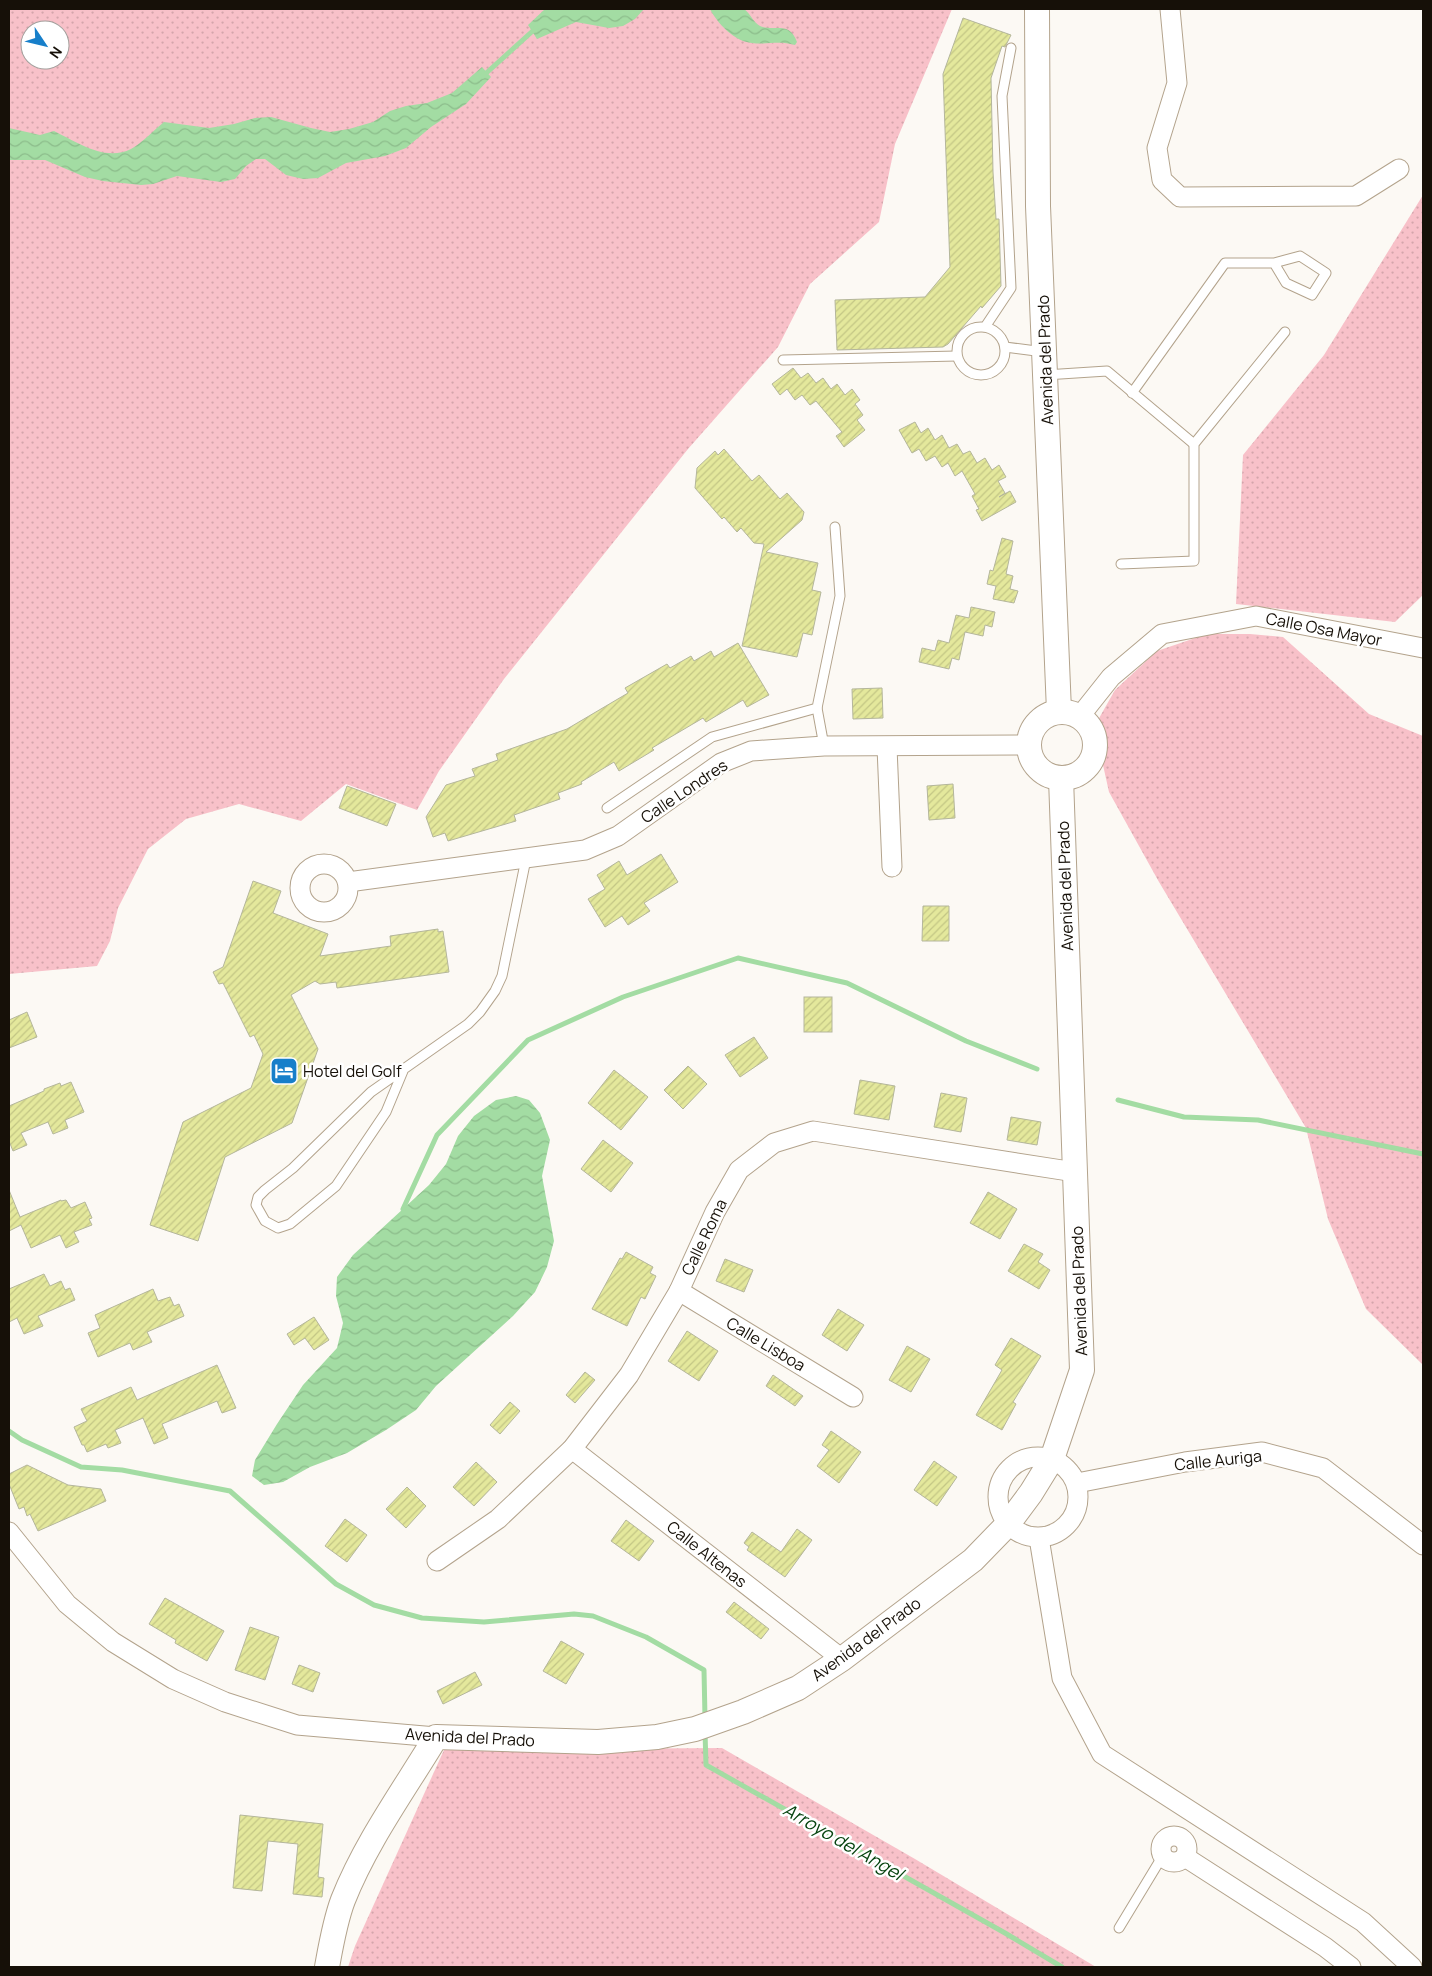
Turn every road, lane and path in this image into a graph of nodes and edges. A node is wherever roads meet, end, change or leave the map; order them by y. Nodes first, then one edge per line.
1 (1036, 9) edge
2 (1170, 9) edge
3 (1011, 48) dead end
4 (1399, 169) dead end
5 (1274, 263) junction
6 (985, 327) junction
7 (1285, 332) dead end
8 (1005, 347) junction
9 (957, 356) junction
10 (784, 360) dead end
11 (1045, 364) junction
12 (1132, 393) junction
13 (1194, 444) junction
14 (835, 527) dead end
15 (1121, 564) dead end
16 (1423, 648) edge
17 (817, 708) junction
18 (1070, 714) junction
19 (1028, 745) junction
20 (824, 746) junction
21 (886, 747) junction
22 (1061, 778) junction
23 (607, 808) dead end
24 (526, 859) junction
25 (892, 867) dead end
26 (348, 882) dead end
27 (403, 1071) junction
28 (1075, 1172) junction
29 (679, 1291) junction
30 (853, 1397) dead end
31 (572, 1449) junction
32 (1052, 1458) junction
33 (1077, 1483) junction
34 (1008, 1524) junction
35 (9, 1532) edge
36 (1039, 1538) junction
37 (1423, 1545) edge
38 (437, 1561) dead end
39 (842, 1659) junction
40 (436, 1736) junction
41 (1162, 1857) joint
42 (1119, 1928) dead end
43 (327, 1967) edge
44 (1351, 1967) edge
45 (1412, 1967) edge

1 - 11 street, Avenida del Prado
2 - 4 street
3 - 6 lane
5 - 5 lane
5 - 12 lane
6 - 8 lane
6 - 9 lane
7 - 13 lane
8 - 9 lane
8 - 11 lane
9 - 10 lane
11 - 12 lane
11 - 18 street, Avenida del Prado
12 - 13 lane
13 - 15 lane
14 - 17 lane
16 - 18 street, Calle Osa Mayor
17 - 20 lane
17 - 23 lane
18 - 19 street
18 - 22 street
19 - 21 street, Calle Londres
19 - 22 street
20 - 21 street, Calle Londres
20 - 24 street, Calle Londres
21 - 25 street
22 - 28 street, Avenida del Prado
24 - 26 street, Calle Londres
24 - 27 lane
27 - 27 lane
28 - 29 street, Calle Roma
28 - 32 street, Avenida del Prado
29 - 30 street, Calle Lisboa
29 - 31 street, Calle Roma
31 - 38 street, Calle Roma
31 - 39 street, Calle Altenas
32 - 33 street
32 - 34 street, Avenida del Prado
32 - 34 street
33 - 36 street
33 - 37 street, Calle Auriga
34 - 36 street
34 - 39 street, Avenida del Prado
35 - 40 street, Avenida del Prado
36 - 45 street
39 - 40 street, Avenida del Prado
40 - 43 street
41 - 42 lane
41 - 44 street

